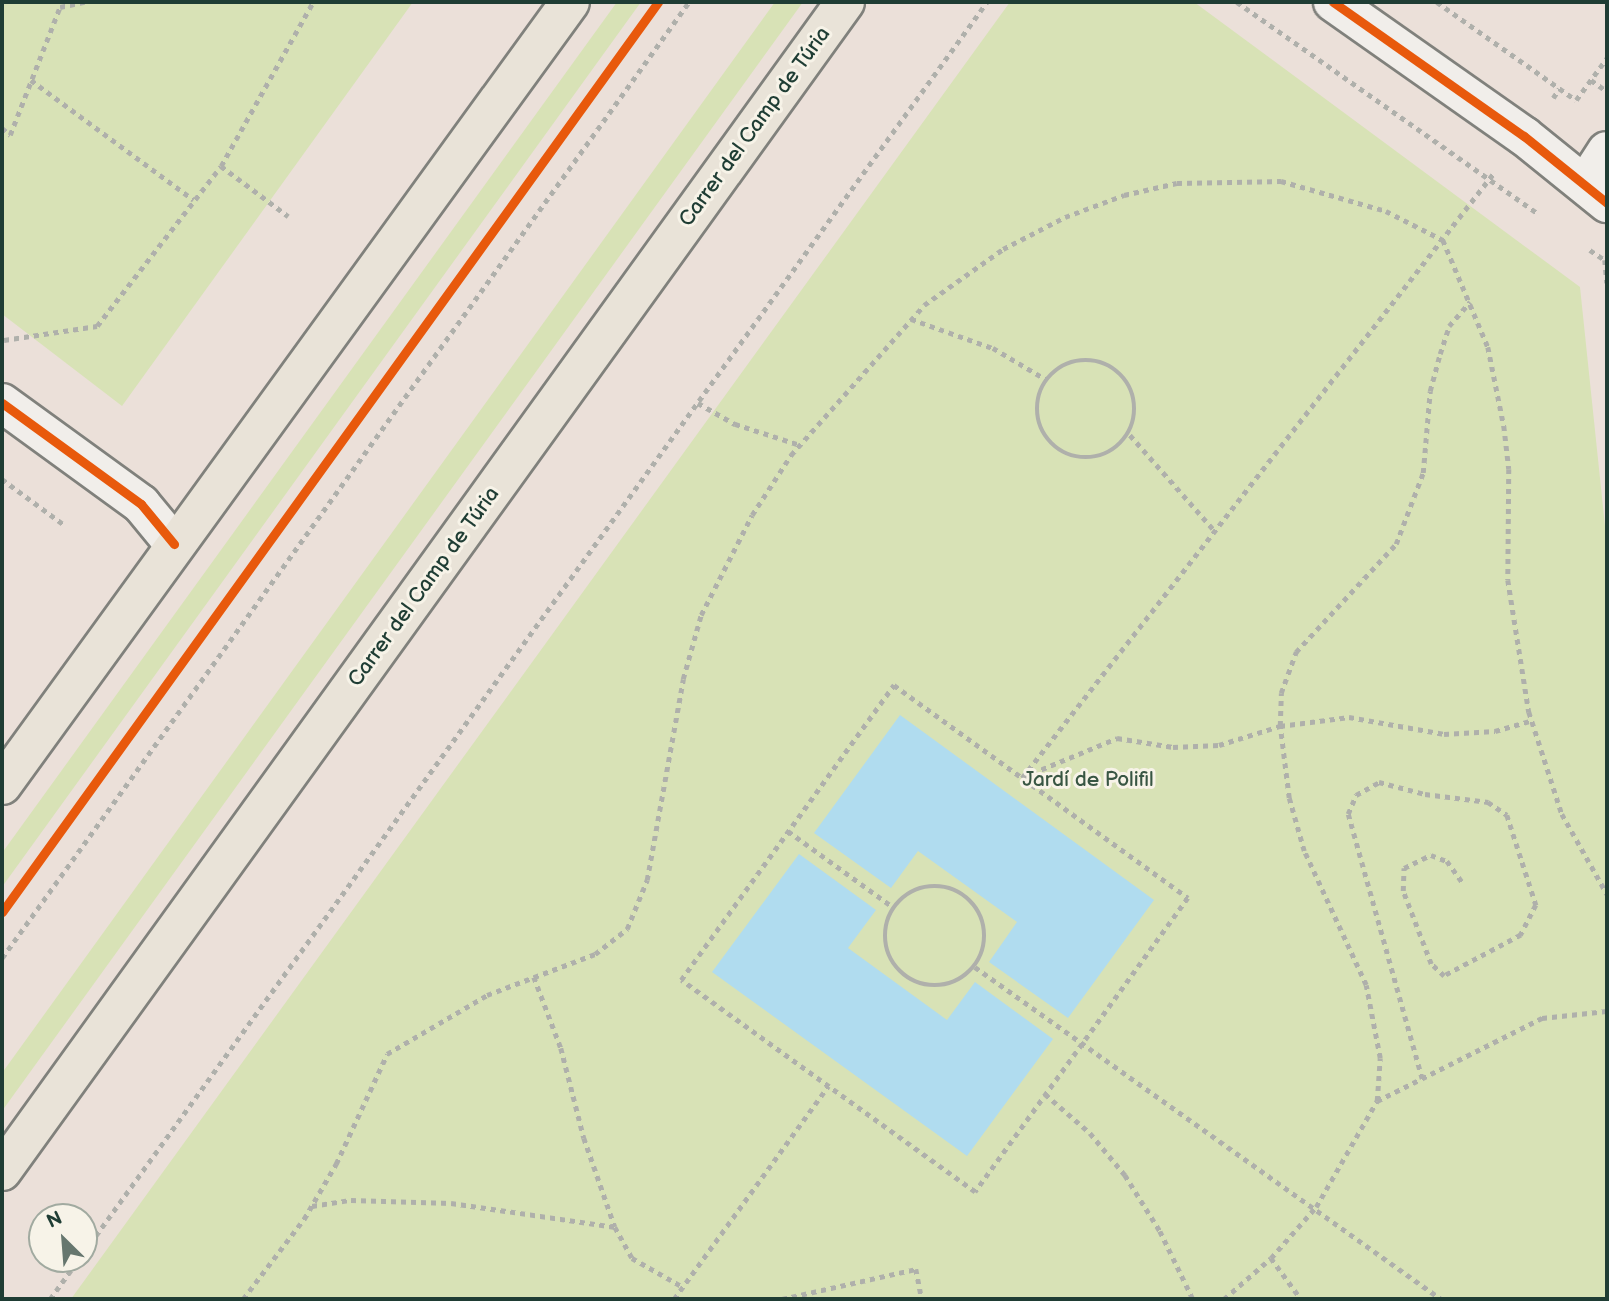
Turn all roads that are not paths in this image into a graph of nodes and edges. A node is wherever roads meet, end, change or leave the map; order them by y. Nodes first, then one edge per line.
1 (570, 2) edge
2 (845, 2) edge
3 (1332, 2) edge
4 (1607, 151) edge
5 (1597, 193) edge
6 (2, 403) edge
7 (174, 544) junction
8 (2, 785) edge
9 (2, 1171) edge

1 - 7 main road
2 - 9 main road, Carrer del Camp de Túria
3 - 5 street
4 - 5 street
6 - 7 street
7 - 8 main road

